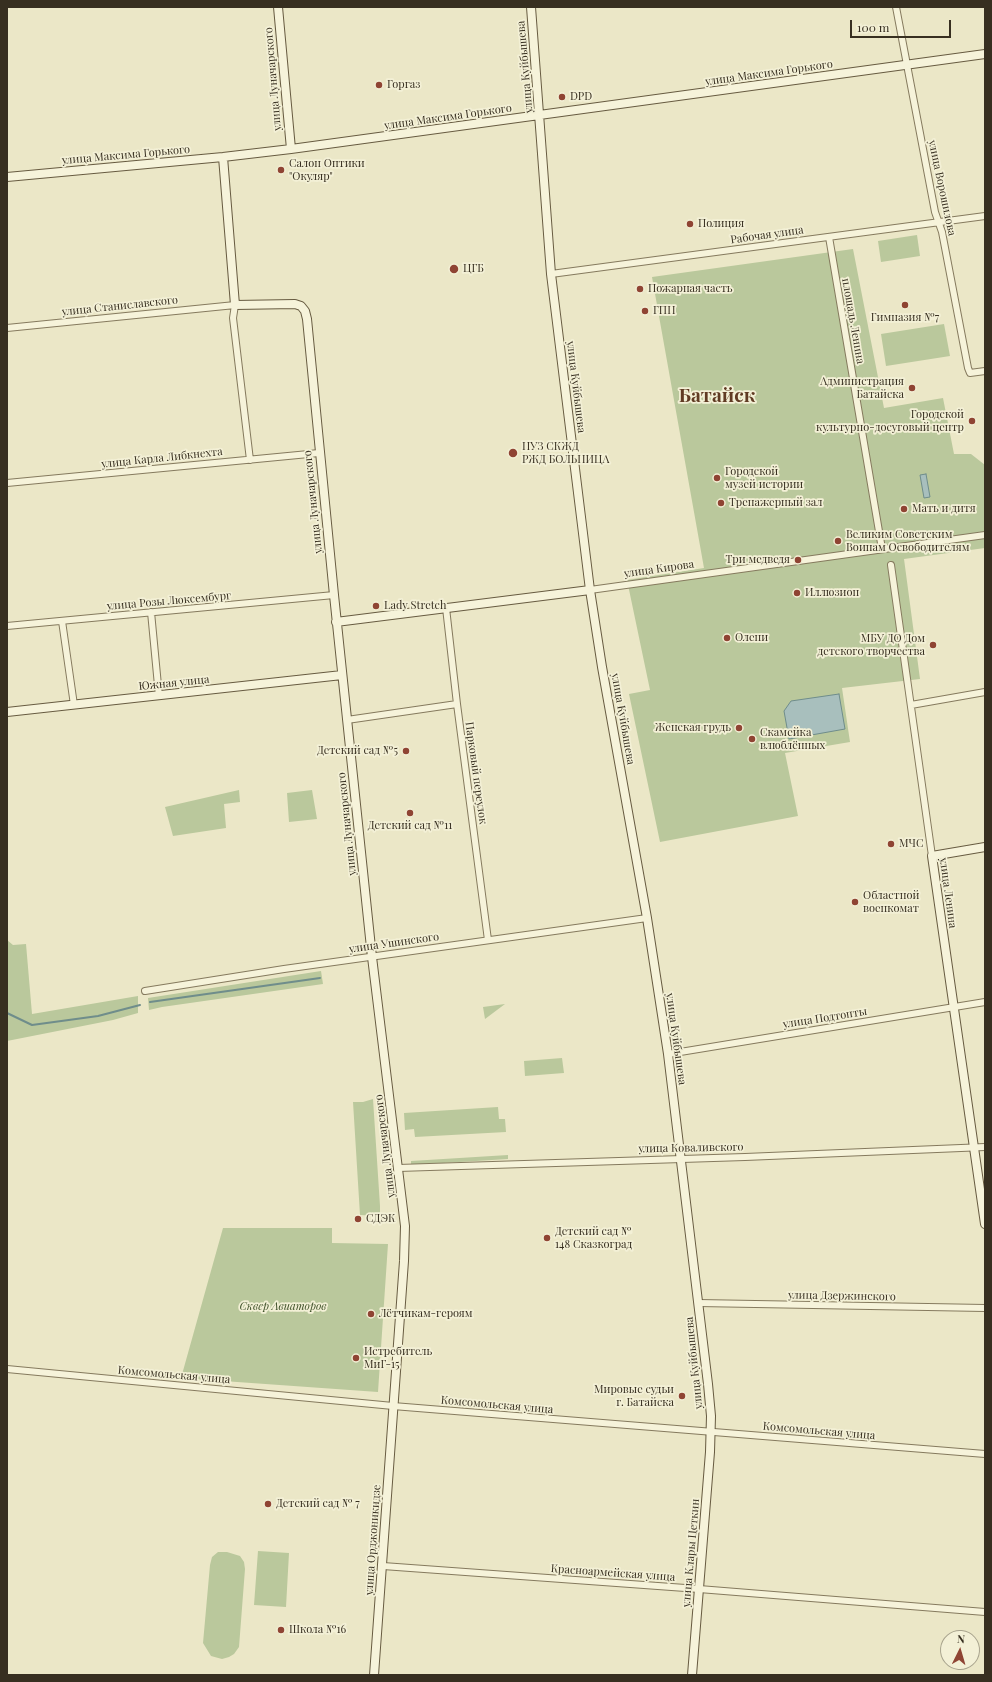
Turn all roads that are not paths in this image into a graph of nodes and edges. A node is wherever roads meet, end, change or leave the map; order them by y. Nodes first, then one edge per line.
1 (278, 7) edge
2 (531, 7) edge
3 (896, 7) edge
4 (985, 54) edge
5 (907, 64) junction
6 (540, 116) junction
7 (291, 149) junction
8 (223, 157) junction
9 (7, 177) edge
10 (985, 216) edge
11 (939, 222) junction
12 (829, 237) junction
13 (551, 274) junction
14 (236, 305) junction
15 (7, 328) edge
16 (985, 371) edge
17 (319, 453) junction
18 (250, 460) junction
19 (7, 484) edge
20 (985, 535) edge
21 (882, 549) junction
22 (891, 565) dead end
23 (590, 590) junction
24 (334, 595) junction
25 (446, 608) junction
26 (151, 612) junction
27 (62, 621) junction
28 (336, 622) junction
29 (7, 626) edge
30 (342, 675) junction
31 (985, 692) edge
32 (159, 696) junction
33 (74, 704) junction
34 (457, 704) junction
35 (911, 705) junction
36 (7, 712) edge
37 (347, 720) junction
38 (985, 847) edge
39 (932, 856) junction
40 (647, 918) junction
41 (488, 940) junction
42 (372, 956) junction
43 (145, 991) dead end
44 (985, 1002) edge
45 (954, 1007) junction
46 (668, 1054) junction
47 (974, 1147) junction
48 (985, 1147) edge
49 (681, 1158) junction
50 (398, 1168) junction
51 (985, 1224) edge
52 (698, 1303) junction
53 (985, 1308) edge
54 (7, 1369) edge
55 (393, 1406) junction
56 (711, 1432) junction
57 (985, 1454) edge
58 (383, 1566) junction
59 (699, 1589) junction
60 (985, 1612) edge
61 (374, 1675) edge
62 (692, 1675) edge

1 - 7 street, улица Луначарского
2 - 6 street, улица Куйбышева
3 - 5 street, улица Ворошилова
4 - 5 street, улица Максима Горького
5 - 6 street, улица Максима Горького
5 - 11 street, улица Ворошилова
6 - 7 street, улица Максима Горького
6 - 13 street, улица Куйбышева
7 - 8 street, улица Максима Горького
8 - 9 street, улица Максима Горького
8 - 14 street
10 - 11 street, Рабочая улица
11 - 12 street, Рабочая улица
11 - 16 street, улица Ворошилова
12 - 13 street, Рабочая улица
12 - 21 street, площадь Ленина
13 - 23 street, улица Куйбышева
14 - 15 street, улица Станиславского
14 - 17 street, улица Луначарского
14 - 18 street
17 - 18 street, улица Карла Либкнехта
17 - 24 street, улица Луначарского
18 - 19 street, улица Карла Либкнехта
20 - 21 street, улица Кирова
21 - 23 street, улица Кирова
22 - 35 street, улица Ленина
23 - 25 street, улица Кирова
23 - 40 street, улица Куйбышева
24 - 26 street, улица Розы Люксембург
24 - 28 street, улица Луначарского
25 - 28 street, улица Кирова
25 - 34 street, Парковый переулок
26 - 27 street, улица Розы Люксембург
26 - 32 street
27 - 29 street, улица Розы Люксембург
27 - 33 street
28 - 30 street, улица Луначарского
30 - 32 street, Южная улица
30 - 37 street, улица Луначарского
31 - 35 street
32 - 33 street, Южная улица
33 - 36 street, Южная улица
34 - 37 street
34 - 41 street, Парковый переулок
35 - 39 street, улица Ленина
37 - 42 street, улица Луначарского
38 - 39 street
39 - 45 street, улица Ленина
40 - 41 street, улица Ушинского
40 - 46 street, улица Куйбышева
41 - 42 street, улица Ушинского
42 - 43 street, улица Ушинского
42 - 50 street, улица Луначарского
44 - 45 street, улица Подтопты
45 - 46 street, улица Подтопты
45 - 47 street, улица Ленина
46 - 49 street, улица Куйбышева
47 - 48 street, улица Коваливского
47 - 49 street, улица Коваливского
47 - 51 street, улица Ленина
49 - 50 street, улица Коваливского
49 - 52 street, улица Куйбышева
50 - 55 street, улица Луначарского
52 - 53 street, улица Дзержинского
52 - 56 street, улица Куйбышева
54 - 55 street, Комсомольская улица
55 - 56 street, Комсомольская улица
55 - 58 street, улица Орджоникидзе
56 - 57 street, Комсомольская улица
56 - 59 street, улица Клары Цеткин
58 - 59 street, Красноармейская улица
58 - 61 street, улица Орджоникидзе
59 - 60 street, Красноармейская улица
59 - 62 street, улица Клары Цеткин

